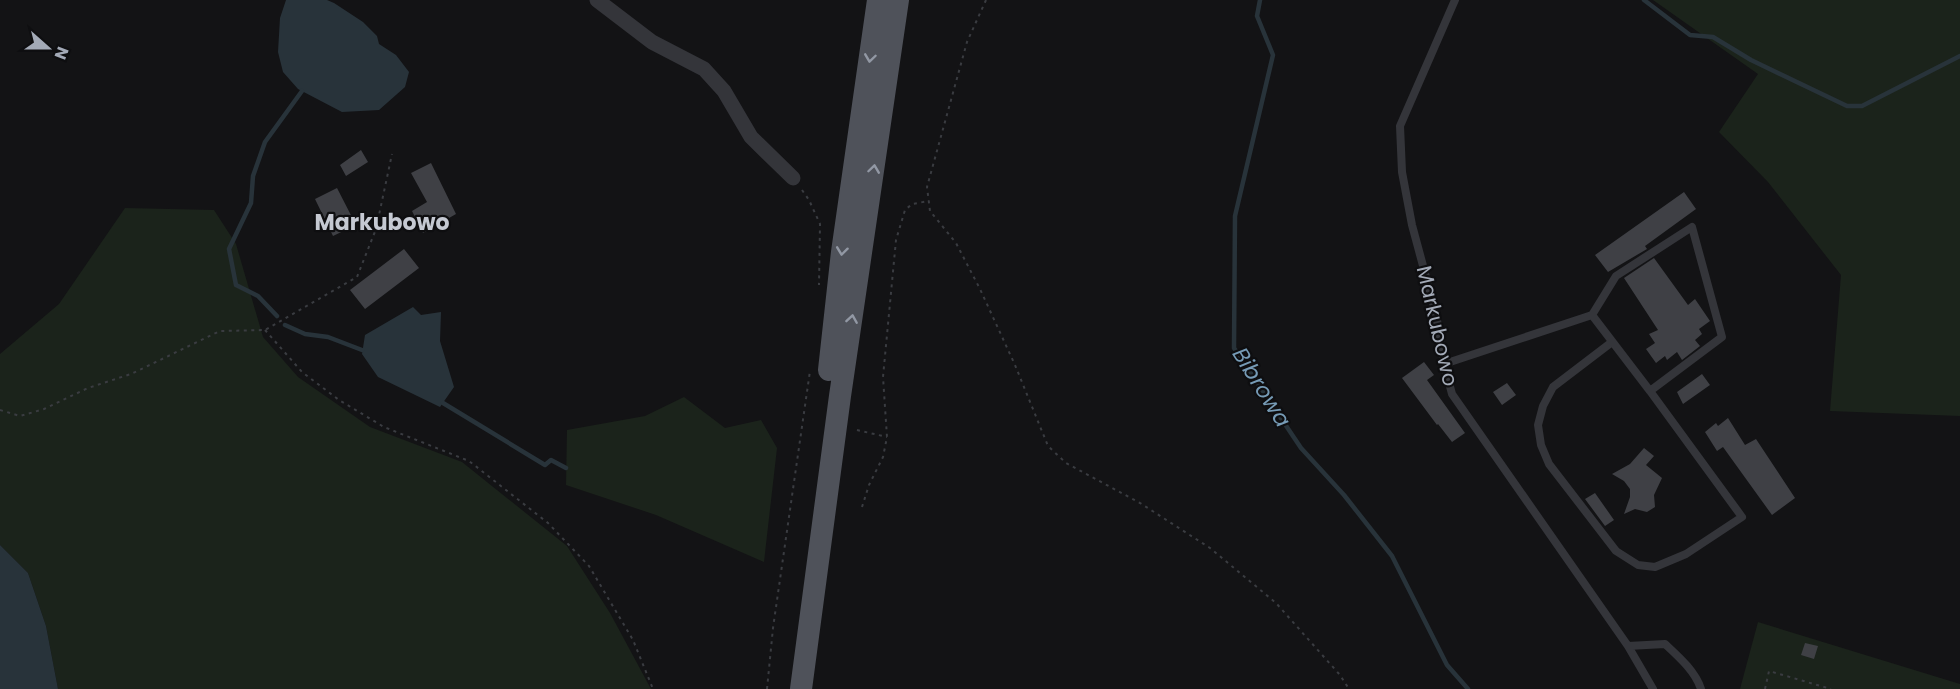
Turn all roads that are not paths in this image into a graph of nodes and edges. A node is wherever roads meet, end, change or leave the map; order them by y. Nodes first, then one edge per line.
1 (597, 0) edge
2 (878, 0) edge
3 (898, 0) edge
4 (1455, 0) edge
5 (793, 178) road end
6 (1592, 315) junction
7 (1612, 342) junction
8 (1444, 364) junction
9 (1650, 391) junction
10 (1628, 646) junction
11 (787, 689) edge
12 (801, 689) edge
13 (1653, 689) edge
14 (1701, 689) edge

1 - 5 street
2 -> 11 main road
12 -> 3 main road
4 - 8 lane, Markubowo
6 - 7 lane
6 - 8 lane
6 - 9 lane
7 - 9 lane
7 - 9 lane
8 - 10 lane, Markubowo
10 - 13 lane, Markubowo
10 - 14 lane

